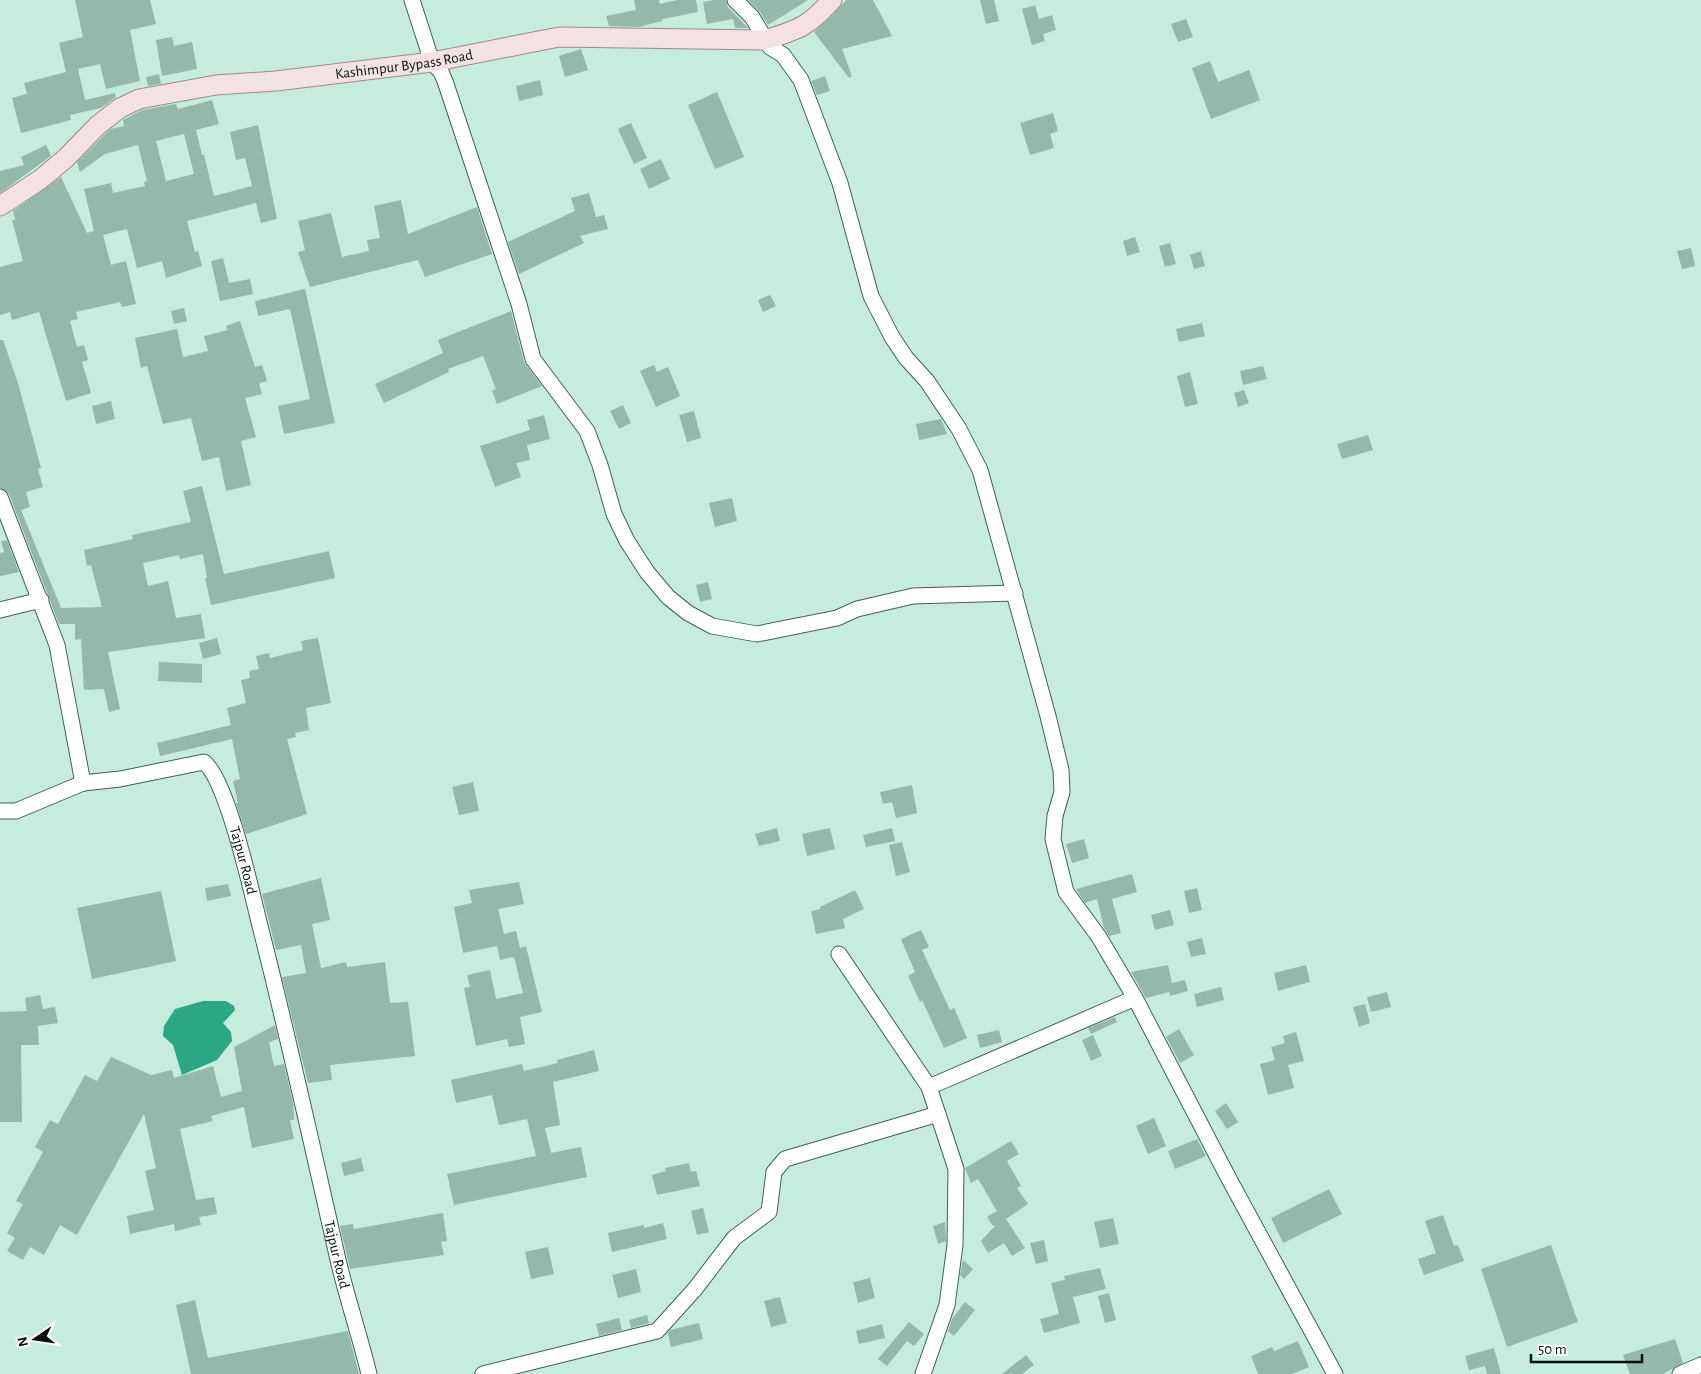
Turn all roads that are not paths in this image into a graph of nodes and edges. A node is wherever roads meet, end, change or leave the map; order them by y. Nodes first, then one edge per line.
1 (412, 0) edge
2 (735, 0) edge
3 (832, 0) edge
4 (765, 40) junction
5 (432, 62) junction
6 (0, 206) edge
7 (0, 497) edge
8 (1015, 593) junction
9 (41, 600) junction
10 (0, 610) edge
11 (83, 783) junction
12 (0, 811) edge
13 (839, 954) dead end
14 (1135, 998) junction
15 (929, 1087) junction
16 (938, 1114) junction
17 (1701, 1365) edge
18 (369, 1374) edge
19 (482, 1374) edge
20 (923, 1374) edge
21 (1335, 1374) edge
22 (1680, 1374) edge

1 - 5 street
2 - 4 street
3 - 4 main road, Kashimpur Bypass Road
4 - 5 main road, Kashimpur Bypass Road
4 - 8 street
5 - 6 main road, Kashimpur Bypass Road
5 - 8 street
7 - 9 street
8 - 14 street
9 - 10 street
9 - 11 street
11 - 12 street, Tajpur Road
11 - 18 street, Tajpur Road
13 - 15 street
14 - 15 street
14 - 21 street
15 - 16 street
16 - 19 street
16 - 20 street
17 - 22 street

